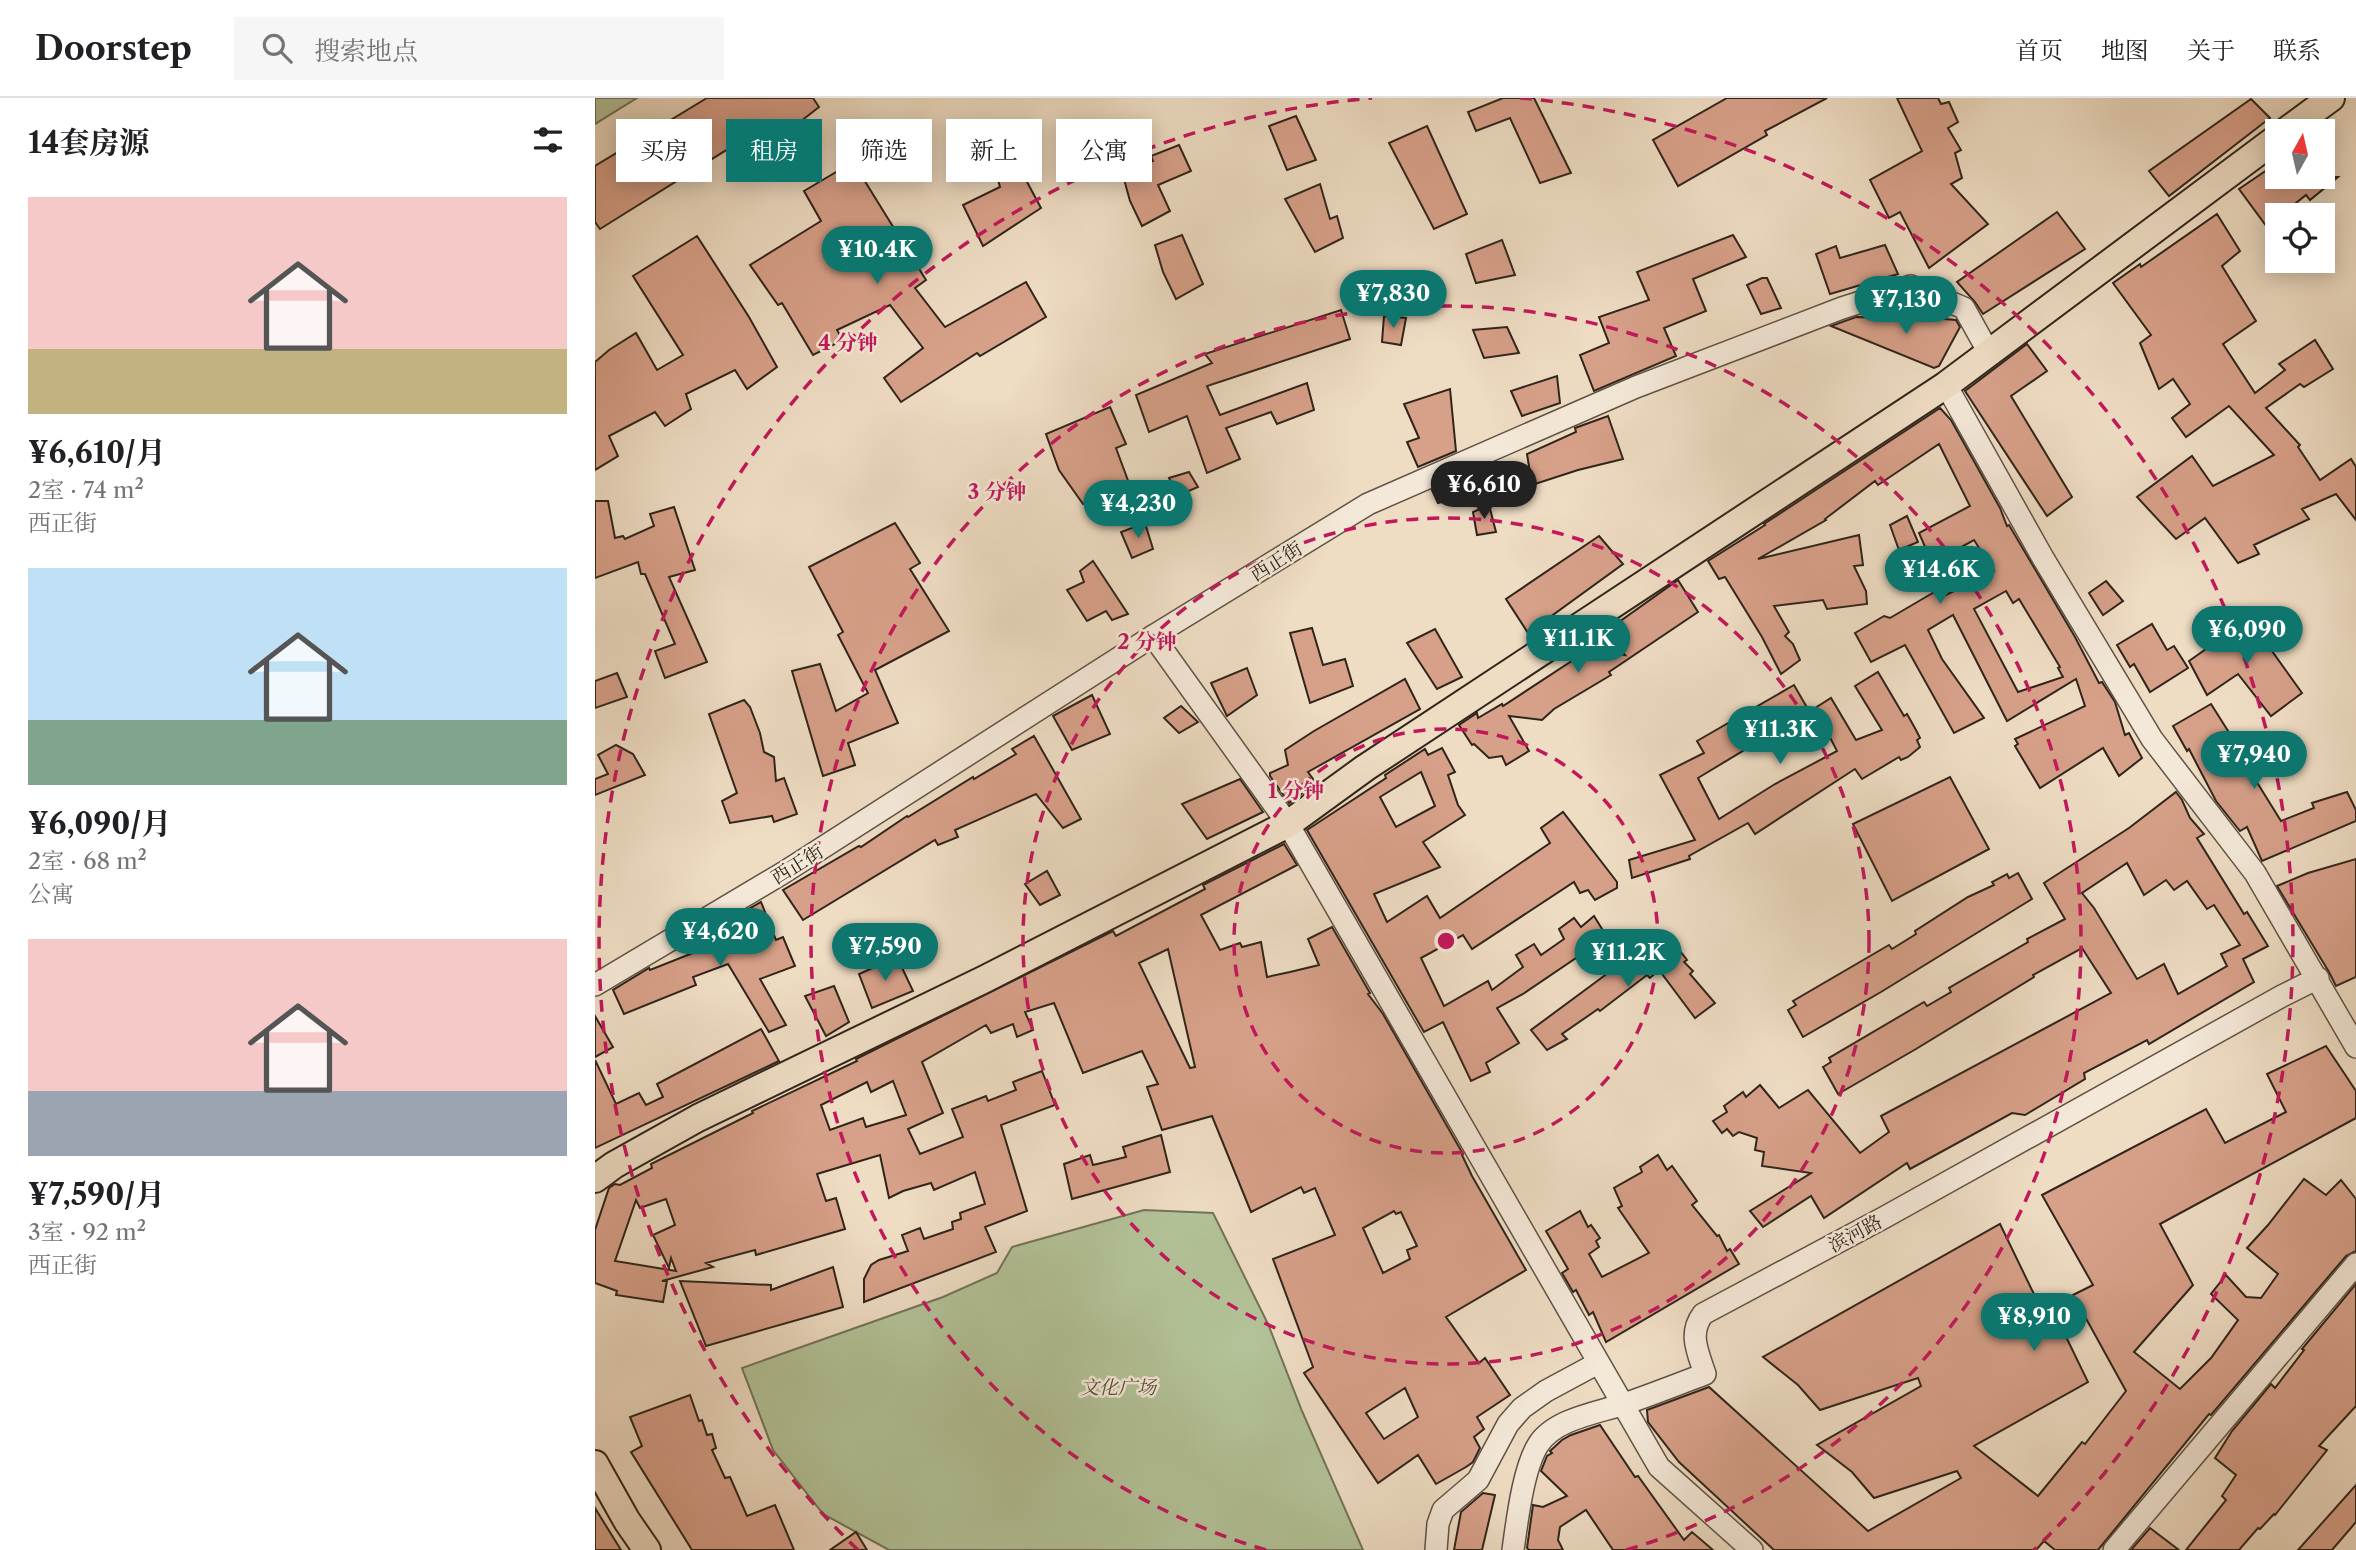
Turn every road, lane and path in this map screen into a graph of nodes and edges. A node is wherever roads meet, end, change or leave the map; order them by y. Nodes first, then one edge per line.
1 (2331, 98) edge
2 (2302, 119) edge
3 (2265, 147) edge
4 (1989, 353) junction
5 (1946, 385) junction
6 (1153, 636) junction
7 (1288, 824) junction
8 (2318, 978) junction
9 (595, 985) edge
10 (2353, 1035) edge
11 (595, 1179) edge
12 (2356, 1264) edge
13 (1598, 1363) junction
14 (1622, 1405) junction
15 (595, 1464) edge
16 (647, 1550) edge
17 (1436, 1550) edge
18 (1513, 1550) edge
19 (1752, 1550) edge
20 (2114, 1550) edge

1 - 2 main road
3 - 4 main road
4 - 5 main road
4 - 6 street, 西正街
5 - 7 main road
5 - 8 street
6 - 7 street
6 - 9 street, 西正街
7 - 11 main road
7 - 13 street
8 - 10 street
8 - 14 street, 滨河路
12 - 20 street
13 - 14 street
13 - 17 street
14 - 18 street, 滨河路
14 - 19 street
15 - 16 main road

